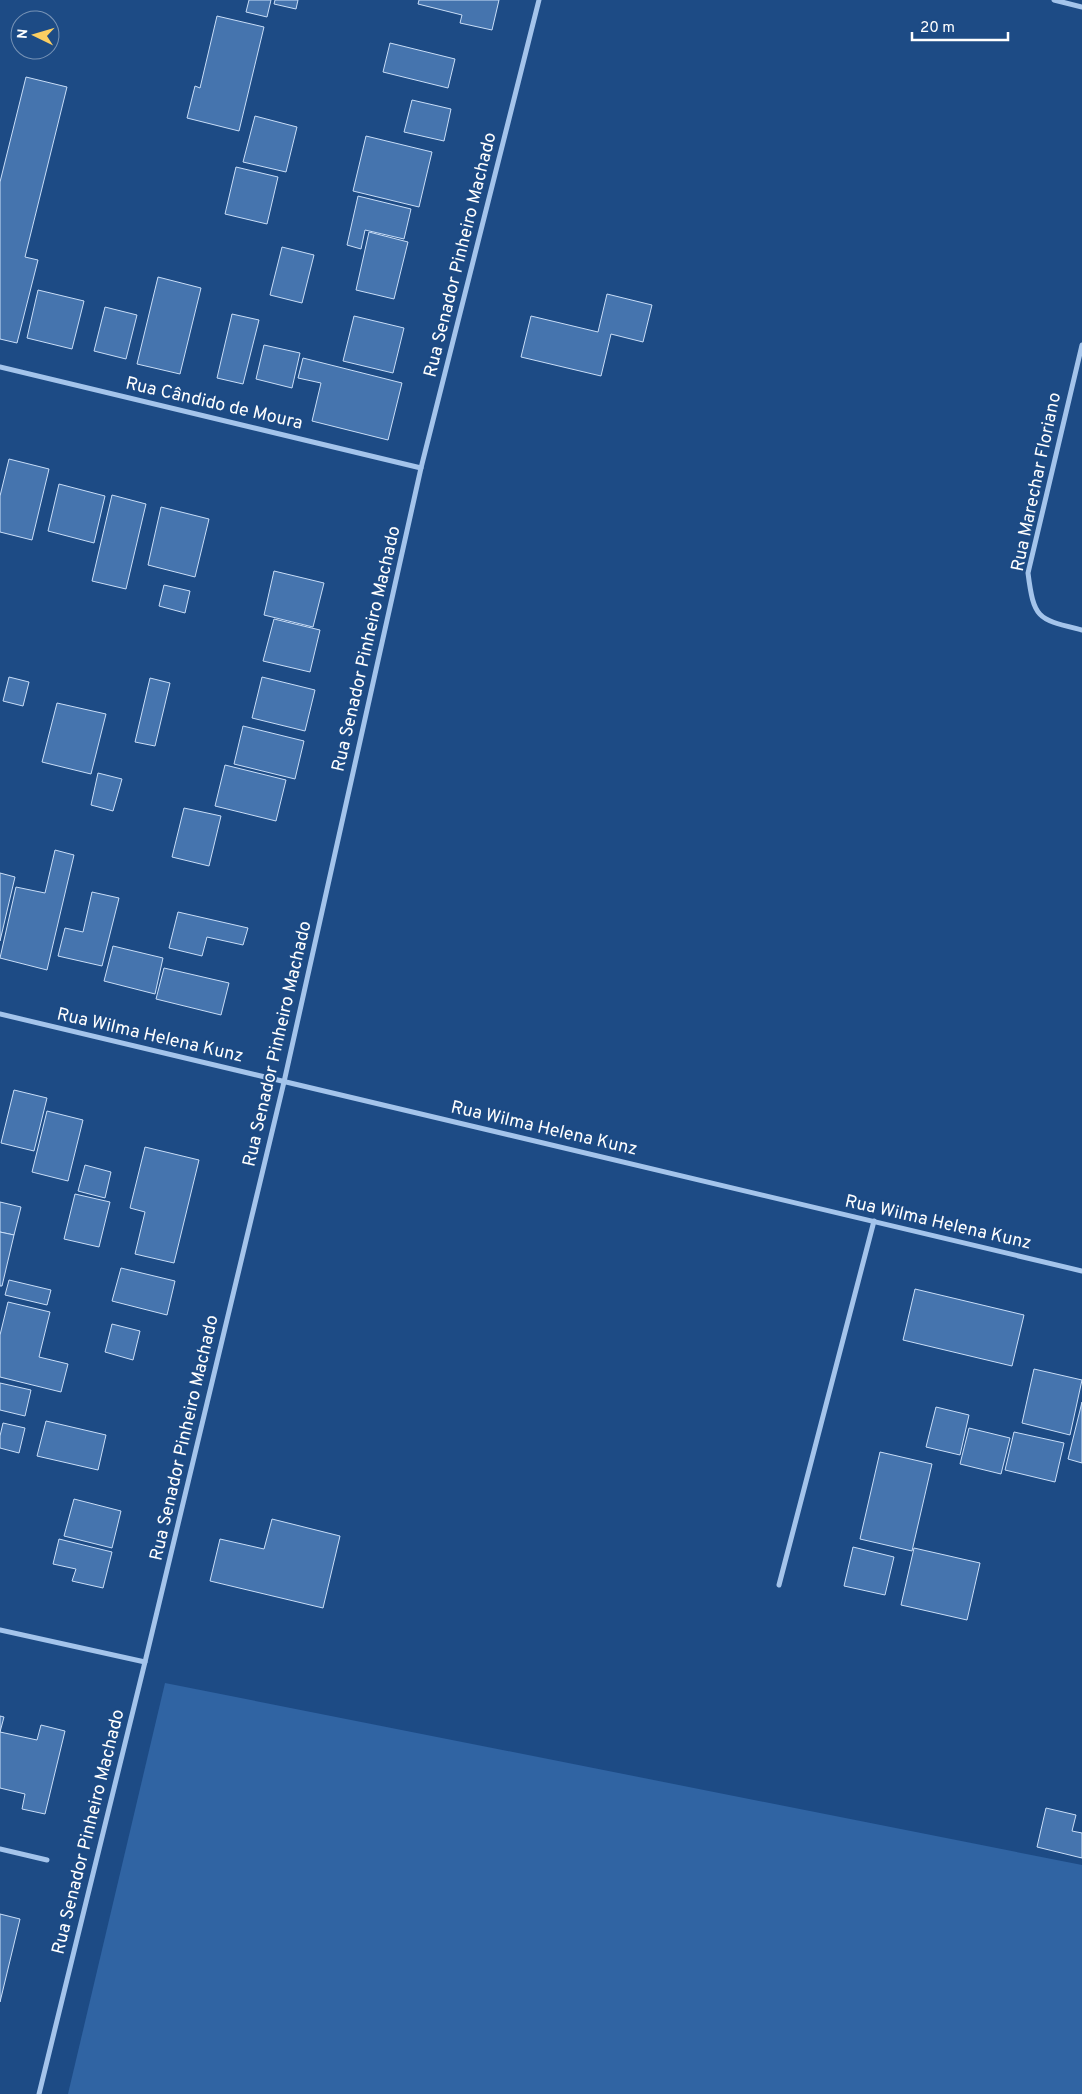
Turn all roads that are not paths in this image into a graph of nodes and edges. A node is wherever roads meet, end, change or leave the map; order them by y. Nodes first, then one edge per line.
1 (539, 0) edge
2 (1054, 0) edge
3 (1082, 7) edge
4 (1082, 345) edge
5 (0, 367) edge
6 (421, 468) junction
7 (1082, 630) edge
8 (0, 1014) edge
9 (284, 1082) junction
10 (874, 1222) junction
11 (1082, 1271) edge
12 (779, 1585) dead end
13 (0, 1630) edge
14 (145, 1662) junction
15 (0, 1849) edge
16 (47, 1860) dead end
17 (39, 2094) edge

1 - 6 street, Rua Senador Pinheiro Machado
2 - 3 street
4 - 7 street, Rua Marechar Floriano
5 - 6 street, Rua Cândido de Moura
6 - 9 street, Rua Senador Pinheiro Machado
8 - 9 street, Rua Wilma Helena Kunz
9 - 10 street, Rua Wilma Helena Kunz
9 - 14 street, Rua Senador Pinheiro Machado
10 - 11 street, Rua Wilma Helena Kunz
10 - 12 street
13 - 14 street
14 - 17 street, Rua Senador Pinheiro Machado
15 - 16 street

